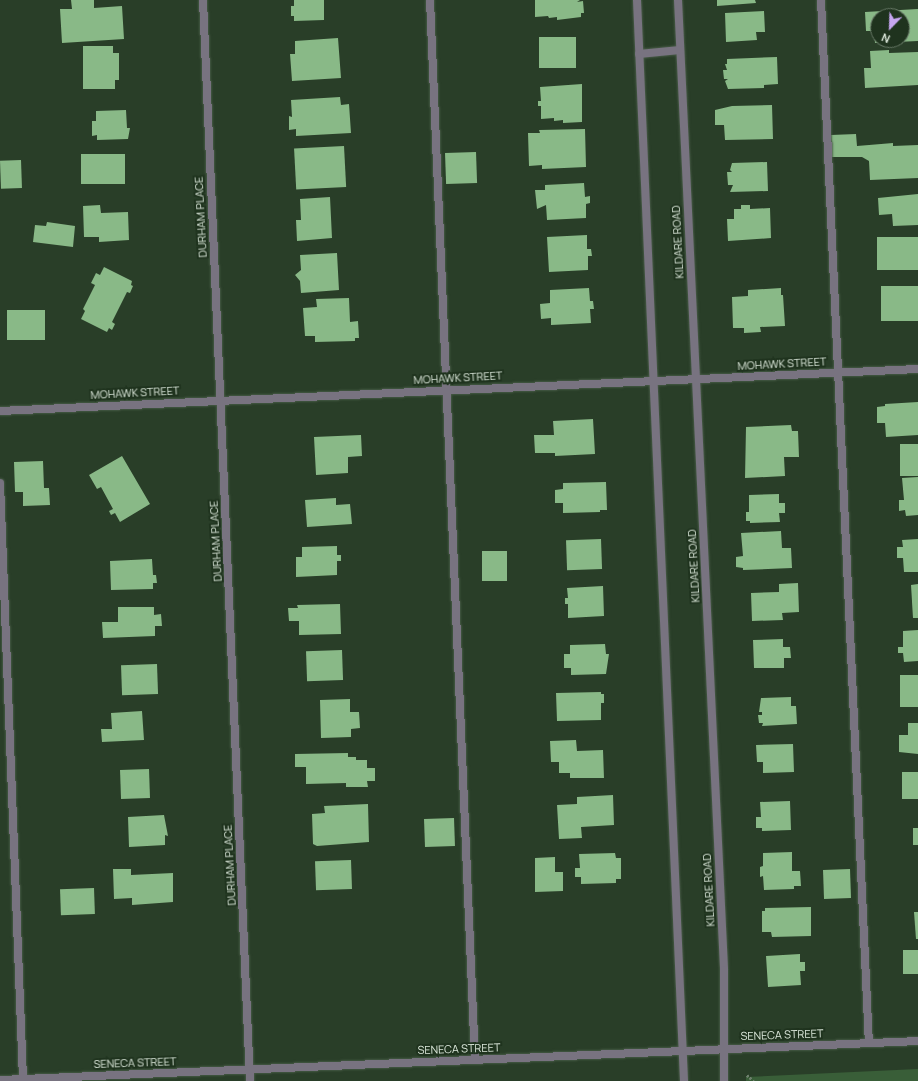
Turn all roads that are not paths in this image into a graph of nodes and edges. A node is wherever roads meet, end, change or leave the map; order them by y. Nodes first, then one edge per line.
1 (203, 0) edge
2 (430, 0) edge
3 (637, 0) edge
4 (678, 0) edge
5 (821, 0) edge
6 (680, 50) junction
7 (639, 54) junction
8 (918, 368) edge
9 (838, 372) junction
10 (696, 379) junction
11 (654, 380) junction
12 (447, 390) junction
13 (220, 400) junction
14 (0, 411) edge
15 (0, 484) edge
16 (918, 1041) edge
17 (869, 1043) junction
18 (723, 1049) junction
19 (682, 1051) junction
20 (475, 1060) junction
21 (250, 1069) junction
22 (23, 1079) junction
23 (0, 1080) edge
24 (250, 1081) edge
25 (684, 1081) edge
26 (724, 1081) edge

1 - 13 street, DURHAM PLACE
2 - 12 street
3 - 7 street
4 - 6 street, KILDARE ROAD
5 - 9 street
6 - 7 street
6 - 10 street, KILDARE ROAD
7 - 11 street
8 - 9 street, MOHAWK STREET
9 - 10 street, MOHAWK STREET
9 - 17 street
10 - 11 street, MOHAWK STREET
10 - 18 street, KILDARE ROAD
11 - 12 street, MOHAWK STREET
11 - 19 street
12 - 13 street, MOHAWK STREET
12 - 20 street
13 - 14 street, MOHAWK STREET
13 - 21 street, DURHAM PLACE
15 - 22 street
16 - 17 street, SENECA STREET
17 - 18 street, SENECA STREET
18 - 19 street, SENECA STREET
18 - 26 street, KILDARE ROAD
19 - 20 street, SENECA STREET
19 - 25 street
20 - 21 street, SENECA STREET
21 - 22 street, SENECA STREET
21 - 24 street, DURHAM PLACE
22 - 23 street, SENECA STREET

